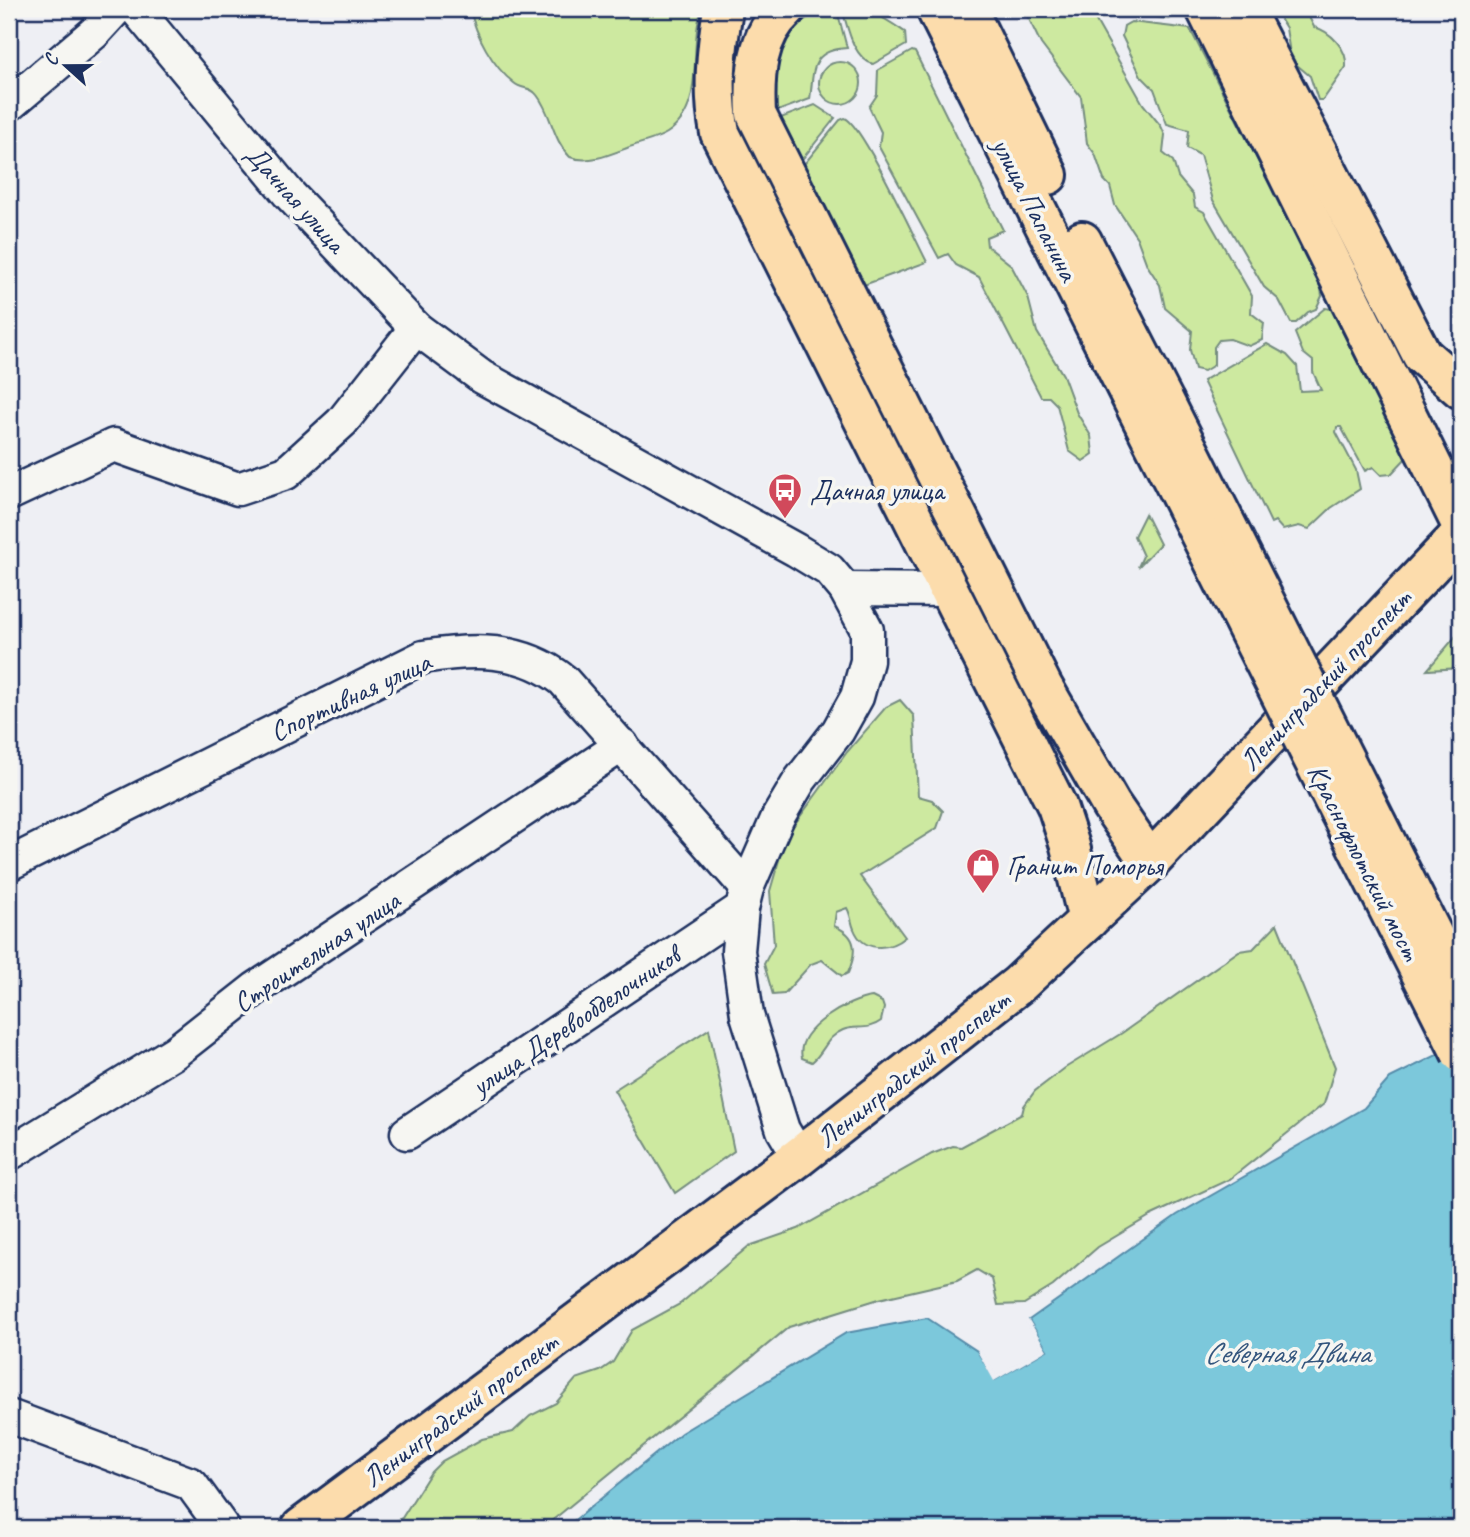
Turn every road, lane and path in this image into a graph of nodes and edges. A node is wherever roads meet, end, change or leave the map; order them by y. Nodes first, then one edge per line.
1 (116, 9) edge
2 (136, 9) edge
3 (723, 9) edge
4 (786, 9) edge
5 (918, 9) edge
6 (936, 9) edge
7 (967, 9) edge
8 (980, 9) edge
9 (1206, 9) edge
10 (1244, 9) edge
11 (977, 61) junction
12 (9, 105) edge
13 (416, 328) junction
14 (1461, 389) edge
15 (1151, 405) junction
16 (9, 494) edge
17 (1461, 524) edge
18 (1461, 534) edge
19 (845, 589) junction
20 (949, 590) junction
21 (622, 745) junction
22 (1150, 862) junction
23 (9, 864) edge
24 (745, 898) junction
25 (1088, 920) junction
26 (1461, 991) edge
27 (1461, 1053) edge
28 (407, 1133) dead end
29 (9, 1154) edge
30 (799, 1157) junction
31 (9, 1415) edge
32 (223, 1528) edge
33 (301, 1528) edge

1 - 12 street
2 - 13 street, Дачная улица
3 - 20 main road
4 - 22 main road
5 - 11 main road
6 - 11 main road, улица Папанина
7 - 11 main road, улица Папанина
8 - 11 main road
9 - 17 main road
10 - 14 main road
11 - 15 main road, улица Папанина
13 - 16 street
13 - 19 street, Дачная улица
15 - 26 main road, Краснофлотский мост, bridge
15 - 27 main road, Краснофлотский мост, bridge
18 - 22 main road, Ленинградский проспект
19 - 20 street
19 - 24 street, Дачная улица
20 - 25 main road
21 - 23 street, Спортивная улица
21 - 24 street, Спортивная улица
21 - 29 street, Строительная улица
22 - 25 main road, Ленинградский проспект
24 - 28 street, улица Деревообделочников
24 - 30 street, Дачная улица
25 - 30 main road, Ленинградский проспект
30 - 33 main road, Ленинградский проспект
31 - 32 street

